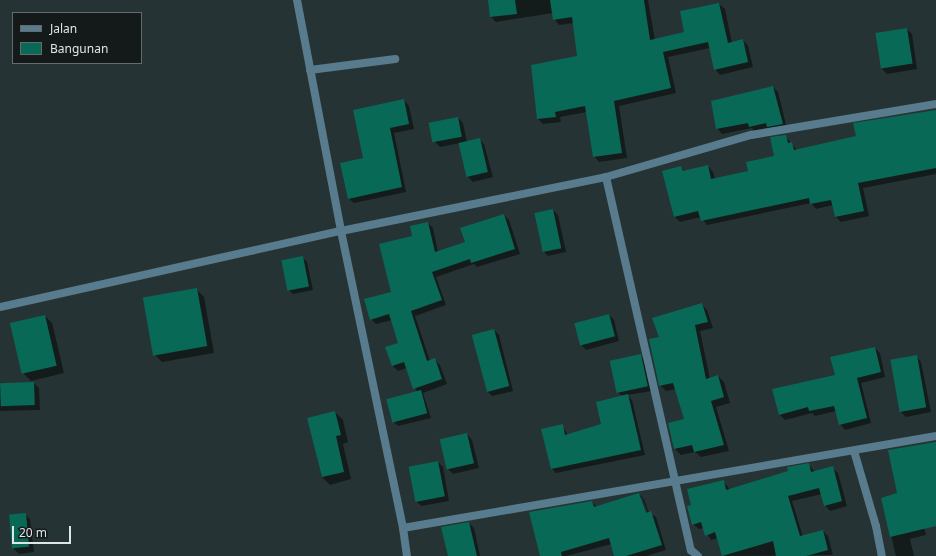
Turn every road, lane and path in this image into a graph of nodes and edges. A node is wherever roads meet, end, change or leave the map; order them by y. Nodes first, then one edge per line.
1 (297, 0) edge
2 (395, 59) dead end
3 (310, 70) junction
4 (936, 104) edge
5 (606, 177) junction
6 (341, 231) junction
7 (0, 306) edge
8 (936, 436) edge
9 (854, 451) junction
10 (676, 482) junction
11 (403, 528) junction
12 (407, 556) edge
13 (698, 556) edge
14 (882, 556) edge

1 - 3 street
2 - 3 street
3 - 6 street
4 - 5 street
5 - 6 street
5 - 10 street
6 - 7 street
6 - 11 street
8 - 9 street
9 - 10 street
9 - 14 street
10 - 11 street
10 - 13 street
11 - 12 street

